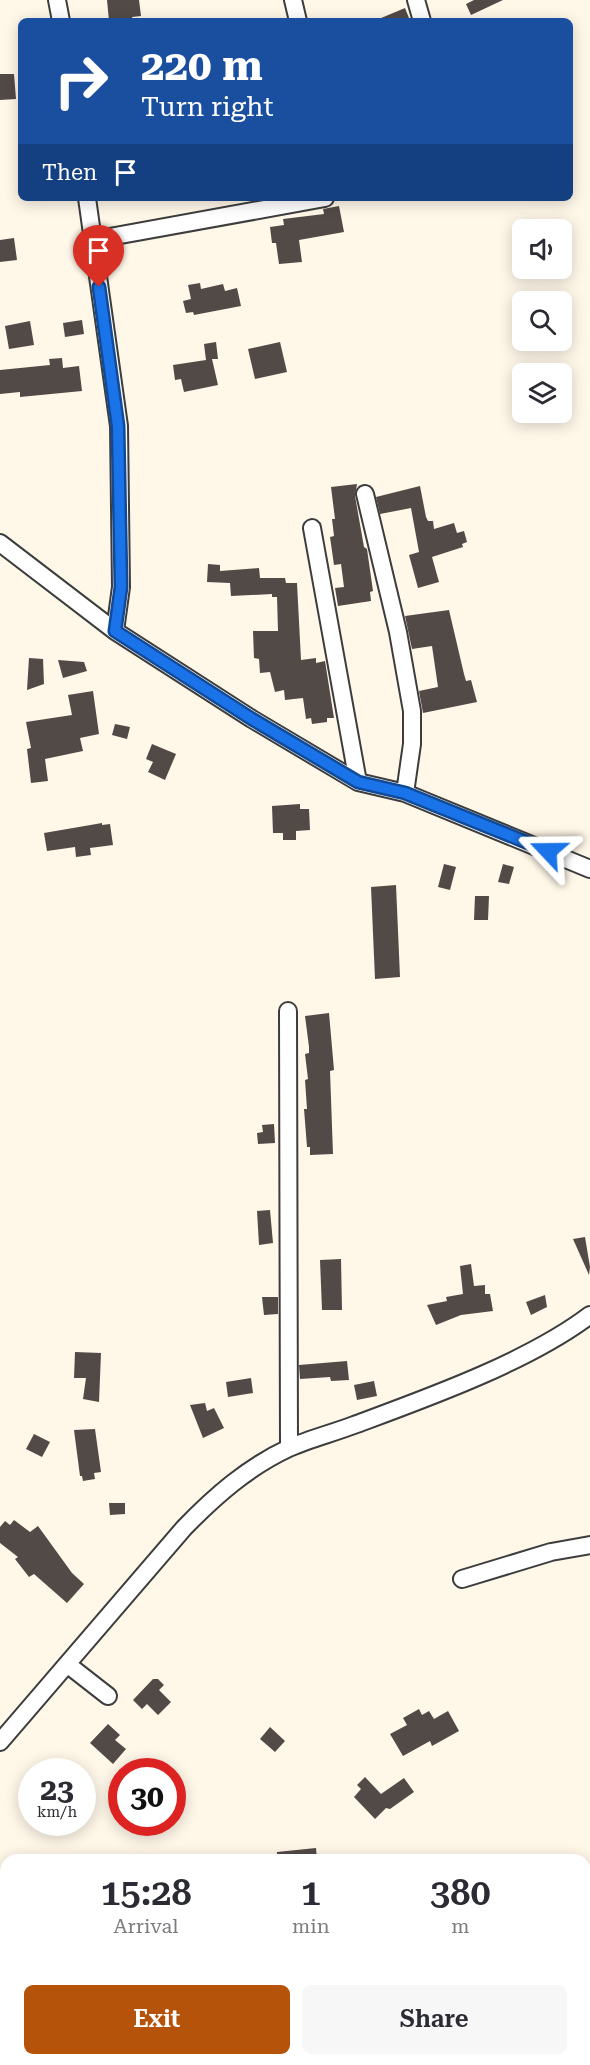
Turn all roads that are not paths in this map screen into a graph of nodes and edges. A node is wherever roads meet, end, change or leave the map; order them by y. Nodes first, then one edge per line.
1 (57, 0) edge
2 (293, 0) edge
3 (416, 0) edge
4 (60, 18) edge
5 (297, 18) edge
6 (421, 18) edge
7 (87, 201) edge
8 (308, 201) edge
9 (93, 240) junction
10 (365, 494) dead end
11 (312, 528) dead end
12 (0, 543) edge
13 (115, 631) junction
14 (358, 782) junction
15 (405, 793) junction
16 (590, 869) edge
17 (288, 1011) dead end
18 (590, 1315) edge
19 (290, 1448) junction
20 (590, 1545) edge
21 (462, 1579) dead end
22 (67, 1664) junction
23 (108, 1696) dead end
24 (0, 1742) edge

1 - 4 street
2 - 5 street
3 - 6 street
7 - 9 street
8 - 9 street
9 - 13 street
10 - 15 street
11 - 14 street
12 - 13 street
13 - 14 street
14 - 15 street
15 - 16 street
17 - 19 street
18 - 19 street
19 - 22 street
20 - 21 street
22 - 23 street
22 - 24 street

